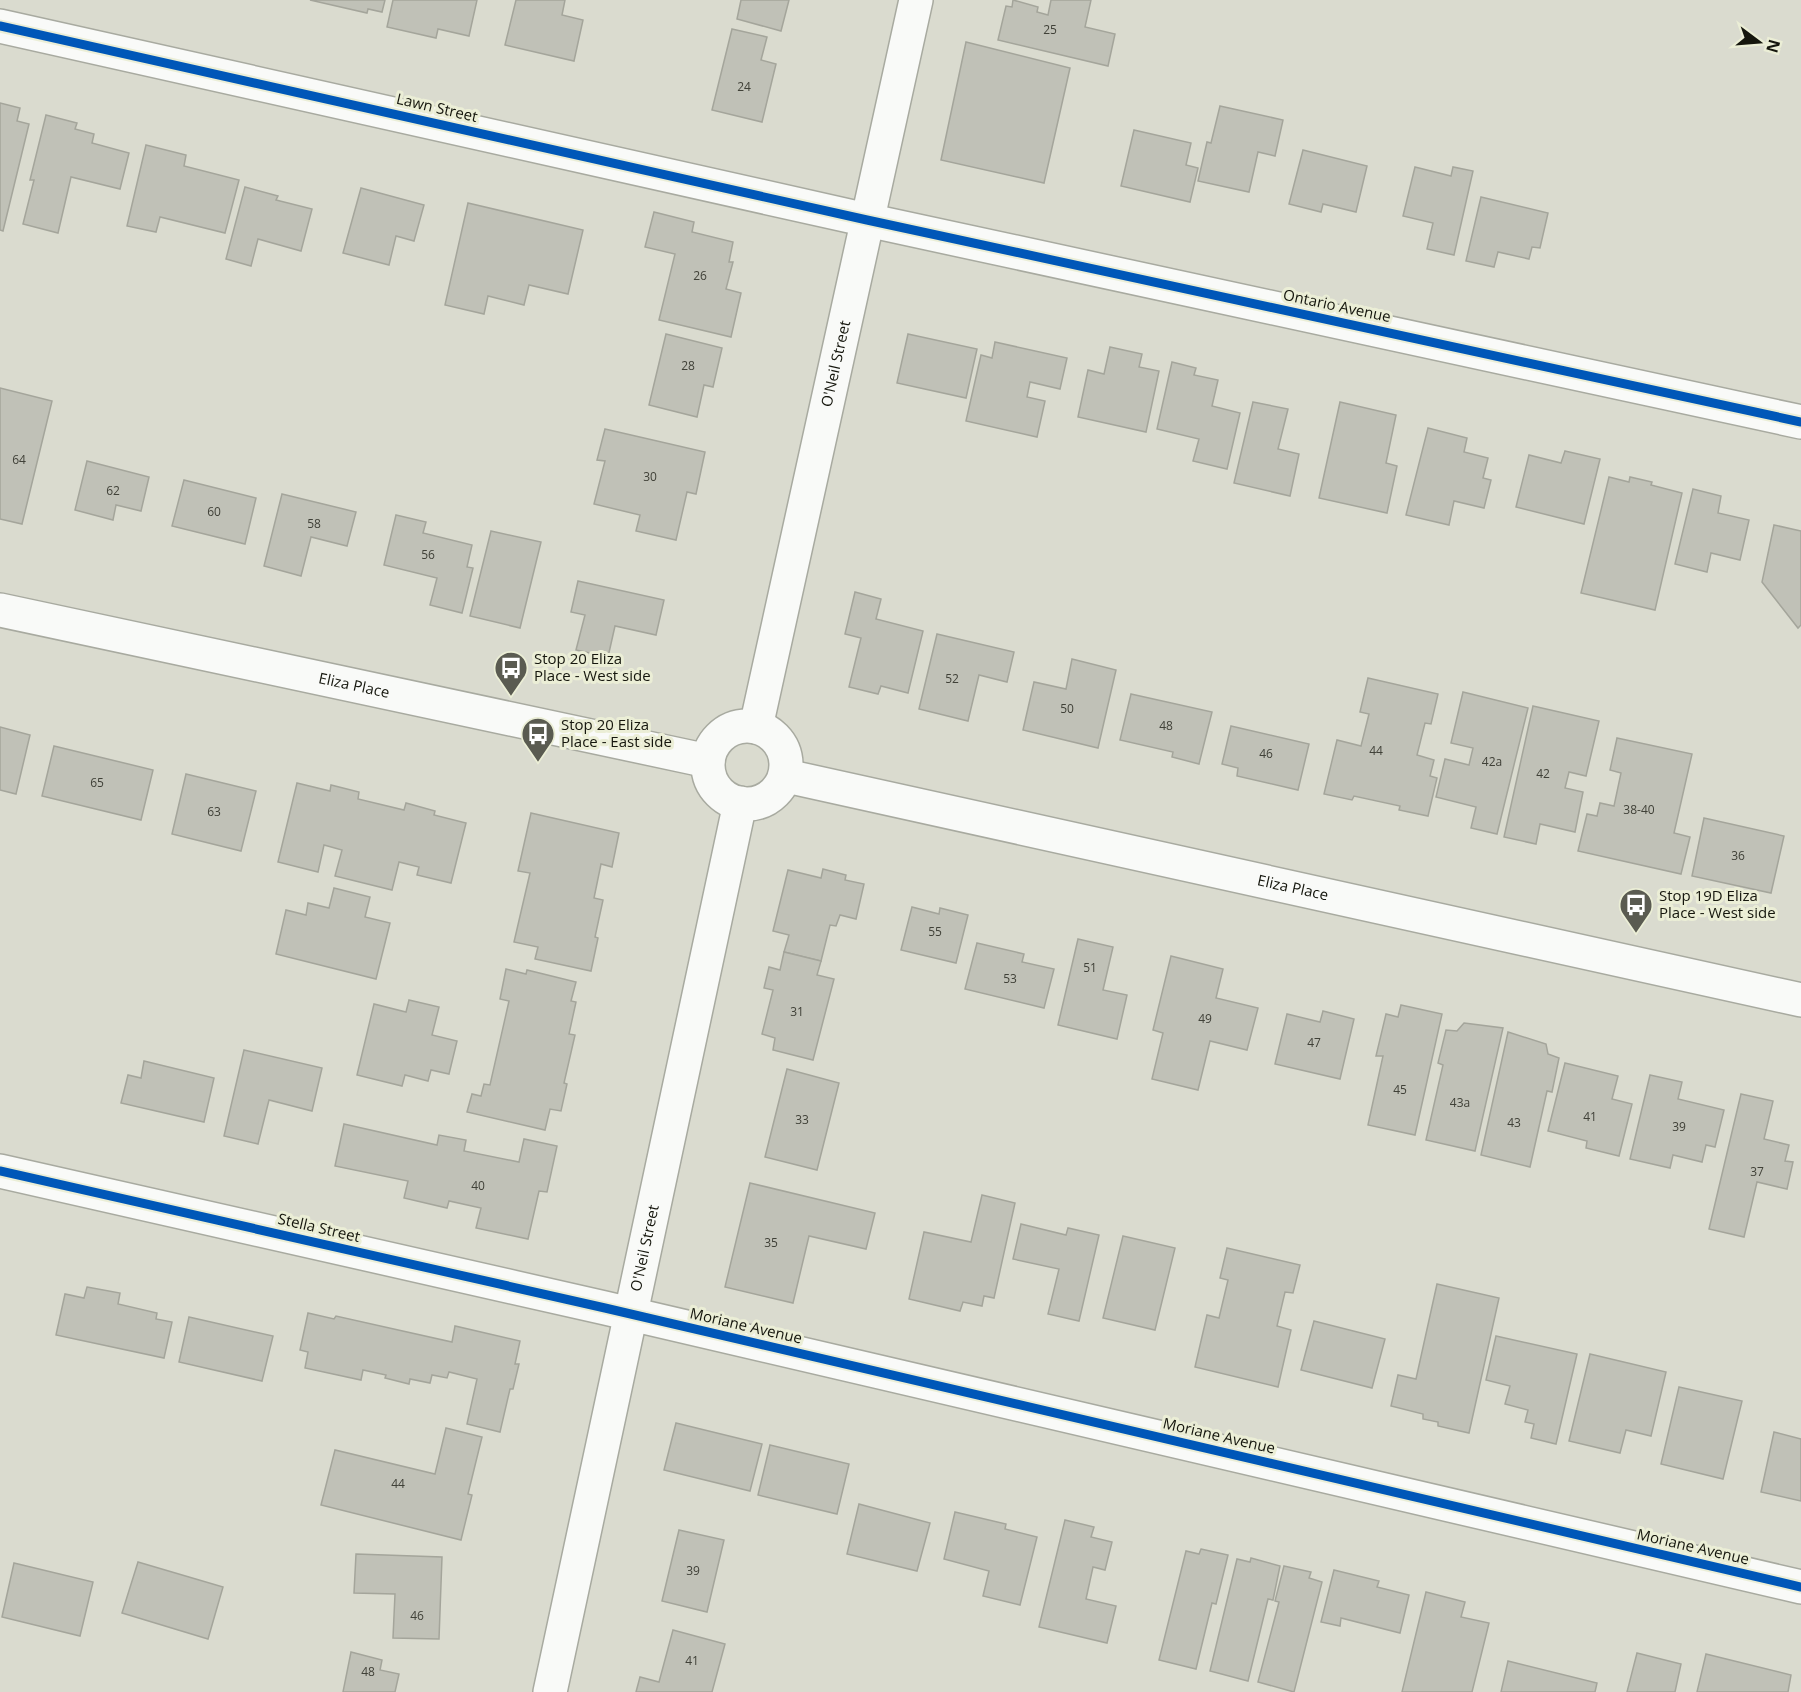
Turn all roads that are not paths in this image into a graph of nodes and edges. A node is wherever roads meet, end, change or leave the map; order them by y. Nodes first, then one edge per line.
1 (916, 0) edge
2 (0, 26) edge
3 (867, 220) junction
4 (1801, 422) edge
5 (0, 610) edge
6 (756, 727) junction
7 (708, 761) junction
8 (786, 776) junction
9 (740, 803) junction
10 (1801, 1000) edge
11 (0, 1172) edge
12 (631, 1315) junction
13 (1801, 1587) edge
14 (550, 1692) edge

1 - 3 street, O'Neil Street
2 - 3 street, Lawn Street
3 - 4 street, Ontario Avenue
3 - 6 street, O'Neil Street
5 - 7 street, Eliza Place
6 - 7 street
6 - 8 street
7 - 9 street
8 - 9 street
8 - 10 street, Eliza Place
9 - 12 street, O'Neil Street
11 - 12 street, Stella Street
12 - 13 street, Moriane Avenue
12 - 14 street, O'Neil Street

